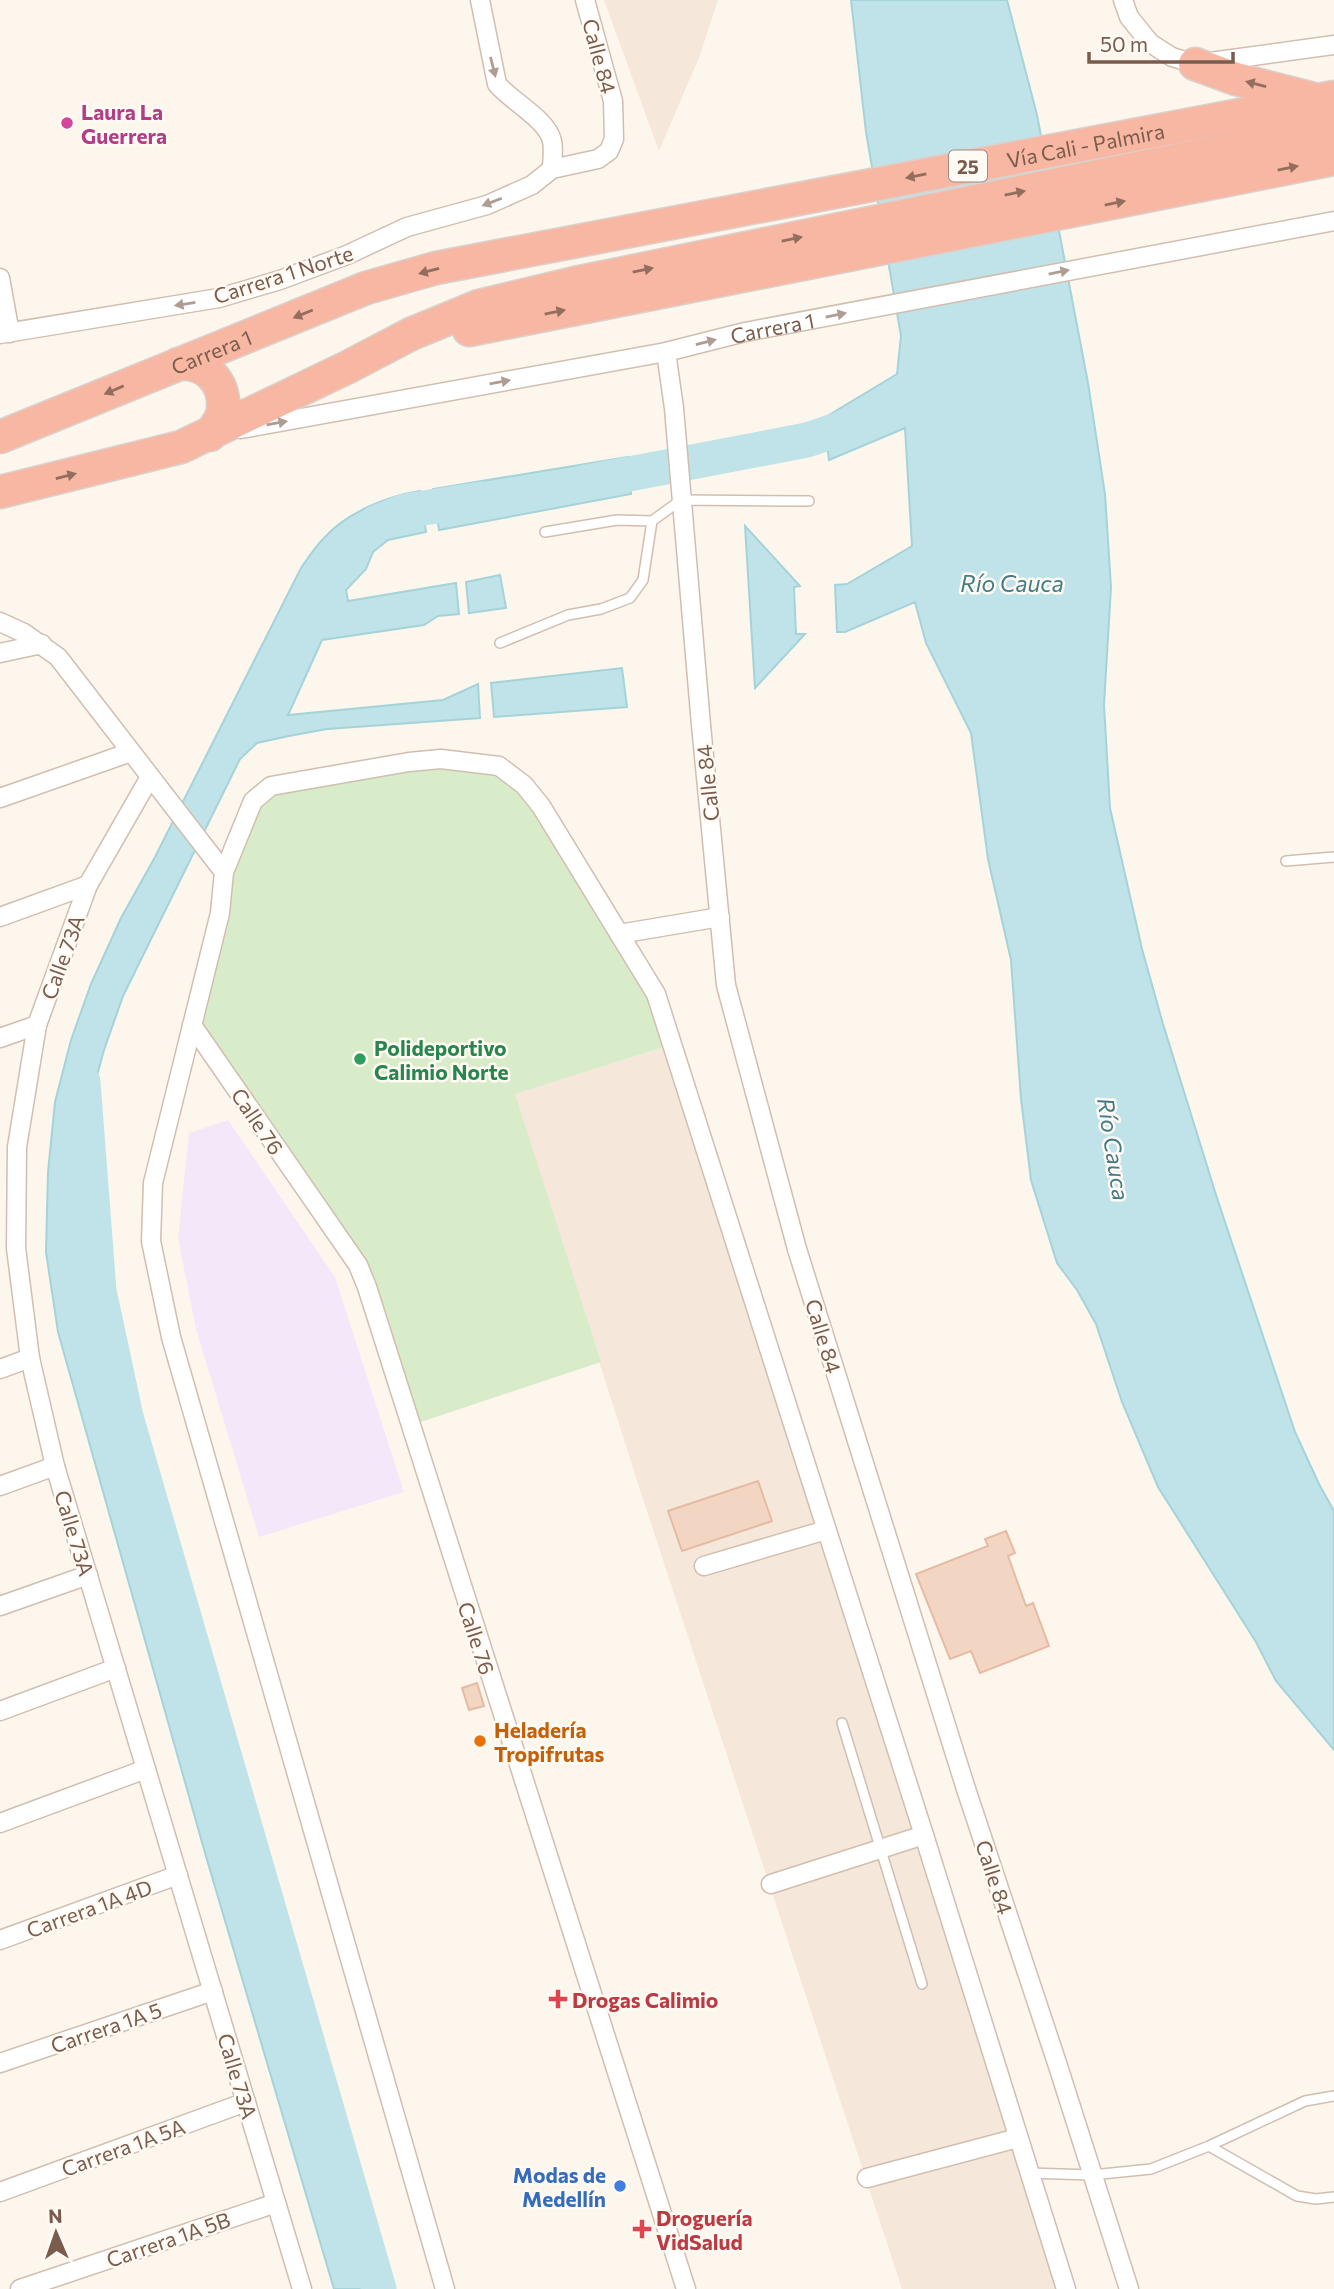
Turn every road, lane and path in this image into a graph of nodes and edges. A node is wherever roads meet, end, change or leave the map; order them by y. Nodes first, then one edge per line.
1 (480, 0) edge
2 (585, 0) edge
3 (1123, 0) edge
4 (1334, 45) edge
5 (1195, 65) junction
6 (1326, 99) edge
7 (1334, 128) edge
8 (1334, 159) edge
9 (552, 169) junction
10 (712, 215) joint
11 (1334, 221) edge
12 (731, 265) junction
13 (0, 278) edge
14 (5, 334) edge
15 (666, 352) junction
16 (178, 364) junction
17 (209, 435) junction
18 (0, 437) edge
19 (0, 492) edge
20 (681, 500) junction
21 (809, 501) dead end
22 (652, 521) junction
23 (545, 532) dead end
24 (0, 622) edge
25 (500, 643) dead end
26 (43, 645) junction
27 (0, 653) edge
28 (131, 752) junction
29 (150, 777) junction
30 (0, 798) edge
31 (1334, 857) edge
32 (1286, 861) dead end
33 (223, 872) junction
34 (88, 885) junction
35 (0, 917) edge
36 (720, 917) junction
37 (619, 934) junction
38 (192, 1024) junction
39 (37, 1025) junction
40 (0, 1038) edge
41 (18, 1147) junction
42 (0, 1153) edge
43 (8, 1251) edge
44 (30, 1359) junction
45 (0, 1369) edge
46 (55, 1466) junction
47 (0, 1486) edge
48 (826, 1530) junction
49 (704, 1566) dead end
50 (88, 1575) junction
51 (0, 1606) edge
52 (116, 1668) junction
53 (0, 1711) edge
54 (842, 1723) dead end
55 (146, 1769) junction
56 (0, 1823) edge
57 (924, 1835) junction
58 (881, 1851) junction
59 (178, 1875) junction
60 (771, 1884) dead end
61 (0, 1940) edge
62 (922, 1984) dead end
63 (213, 1990) junction
64 (0, 2063) edge
65 (1334, 2096) edge
66 (246, 2102) junction
67 (1018, 2138) junction
68 (1209, 2146) junction
69 (1028, 2173) junction
70 (1092, 2175) junction
71 (867, 2178) dead end
72 (0, 2192) edge
73 (1334, 2197) edge
74 (276, 2203) junction
75 (20, 2289) edge
76 (302, 2289) edge
77 (445, 2289) edge
78 (686, 2289) edge
79 (1066, 2289) edge
80 (1129, 2289) edge

1 -> 9 street
2 - 9 street, Calle 84
3 - 5 street
4 - 5 street
6 -> 5 highway
6 -> 10 highway, Vía Cali - Palmira / 25
12 -> 7 highway, Vía Cali - Palmira / 25
12 -> 8 highway
9 -> 14 street, Carrera 1 Norte
10 -> 16 highway, Carrera 1
15 -> 11 street, Carrera 1
17 -> 12 highway, Carrera 1
13 - 14 street
17 -> 15 street, Carrera 1
15 - 20 street, Calle 84
16 - 17 highway
16 -> 18 highway, Carrera 1
19 -> 17 highway, Carrera 1
20 - 21 lane
20 - 22 lane
20 - 36 street, Calle 84
22 - 23 lane
22 - 25 lane
24 - 26 street
26 - 27 street
26 - 28 street
28 - 29 street
28 - 30 street
29 - 33 street
29 - 34 street, Calle 73A
31 - 32 lane
33 - 37 street
33 - 38 street
34 - 35 street
34 - 39 street, Calle 73A
36 - 37 street
36 - 70 street, Calle 84
37 - 48 street
38 - 77 street
38 - 78 street, Calle 76
39 - 40 street
39 - 41 street, Calle 73A
41 - 42 street
41 - 43 street, Calle 73A
43 - 44 street, Calle 73A
44 - 45 street
44 - 46 street, Calle 73A
46 - 47 street
46 - 50 street, Calle 73A
48 - 49 street
48 - 57 street
50 - 51 street
50 - 52 street, Calle 73A
52 - 53 street
52 - 55 street, Calle 73A
54 - 58 lane
55 - 56 street
55 - 59 street, Calle 73A
57 - 58 street
57 - 67 street
58 - 60 street
58 - 62 lane
59 - 61 street, Carrera 1A 4D
59 - 63 street, Calle 73A
63 - 64 street, Carrera 1A 5
63 - 66 street, Calle 73A
65 - 68 lane
66 - 72 street, Carrera 1A 5A
66 - 74 street, Calle 73A
67 - 69 street
67 - 71 street
68 - 70 lane
68 - 73 lane
69 - 70 lane
69 - 79 street
70 - 80 street, Calle 84
74 - 75 street, Carrera 1A 5B
74 - 76 street, Calle 73A

